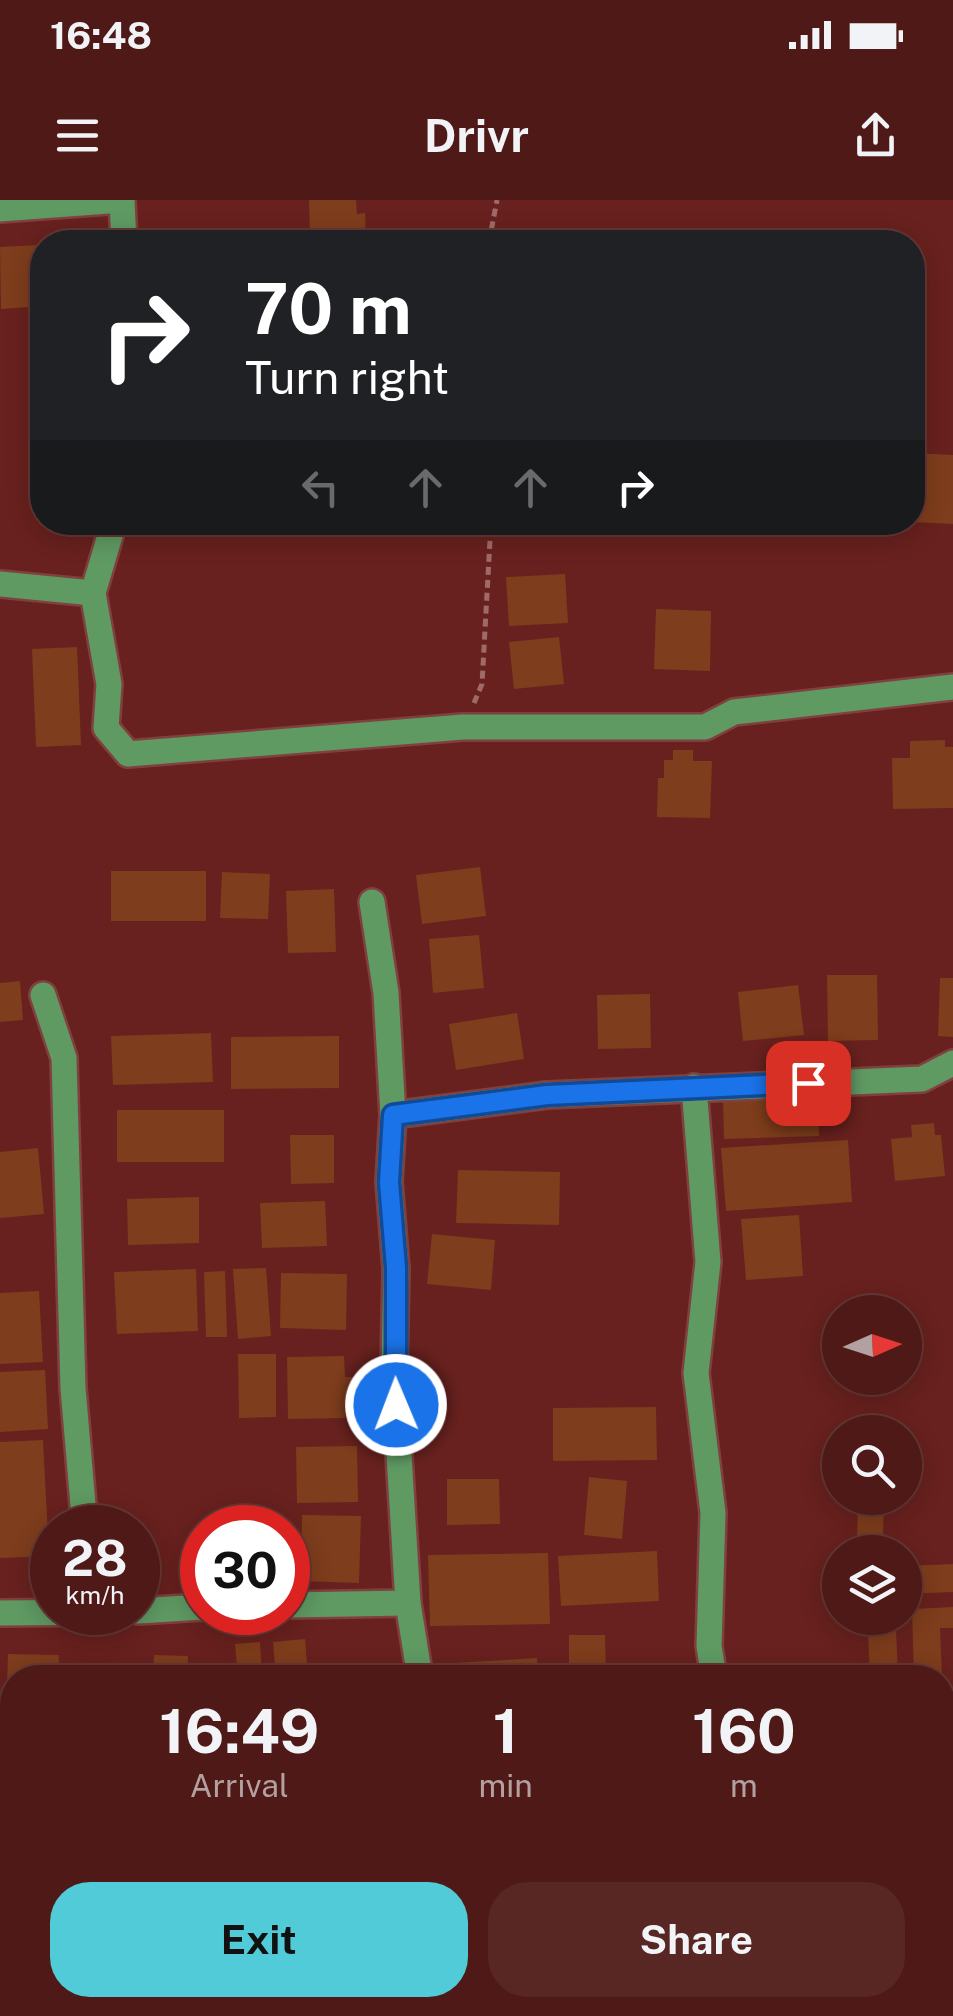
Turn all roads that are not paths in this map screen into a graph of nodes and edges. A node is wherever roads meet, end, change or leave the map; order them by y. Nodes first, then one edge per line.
1 (122, 201) edge
2 (0, 209) edge
3 (123, 230) edge
4 (110, 535) edge
5 (0, 584) edge
6 (93, 594) junction
7 (953, 686) edge
8 (372, 902) dead end
9 (43, 995) dead end
10 (953, 1063) edge
11 (694, 1087) junction
12 (393, 1115) junction
13 (83, 1505) edge
14 (408, 1603) junction
15 (310, 1605) edge
16 (0, 1612) edge
17 (30, 1612) edge
18 (418, 1665) edge
19 (712, 1665) edge

1 - 2 street
1 - 3 street
4 - 6 street
5 - 6 street
6 - 7 street
8 - 12 street
9 - 13 street
10 - 11 street
11 - 12 street
11 - 19 street
12 - 14 street
14 - 15 street
14 - 18 street
16 - 17 street

